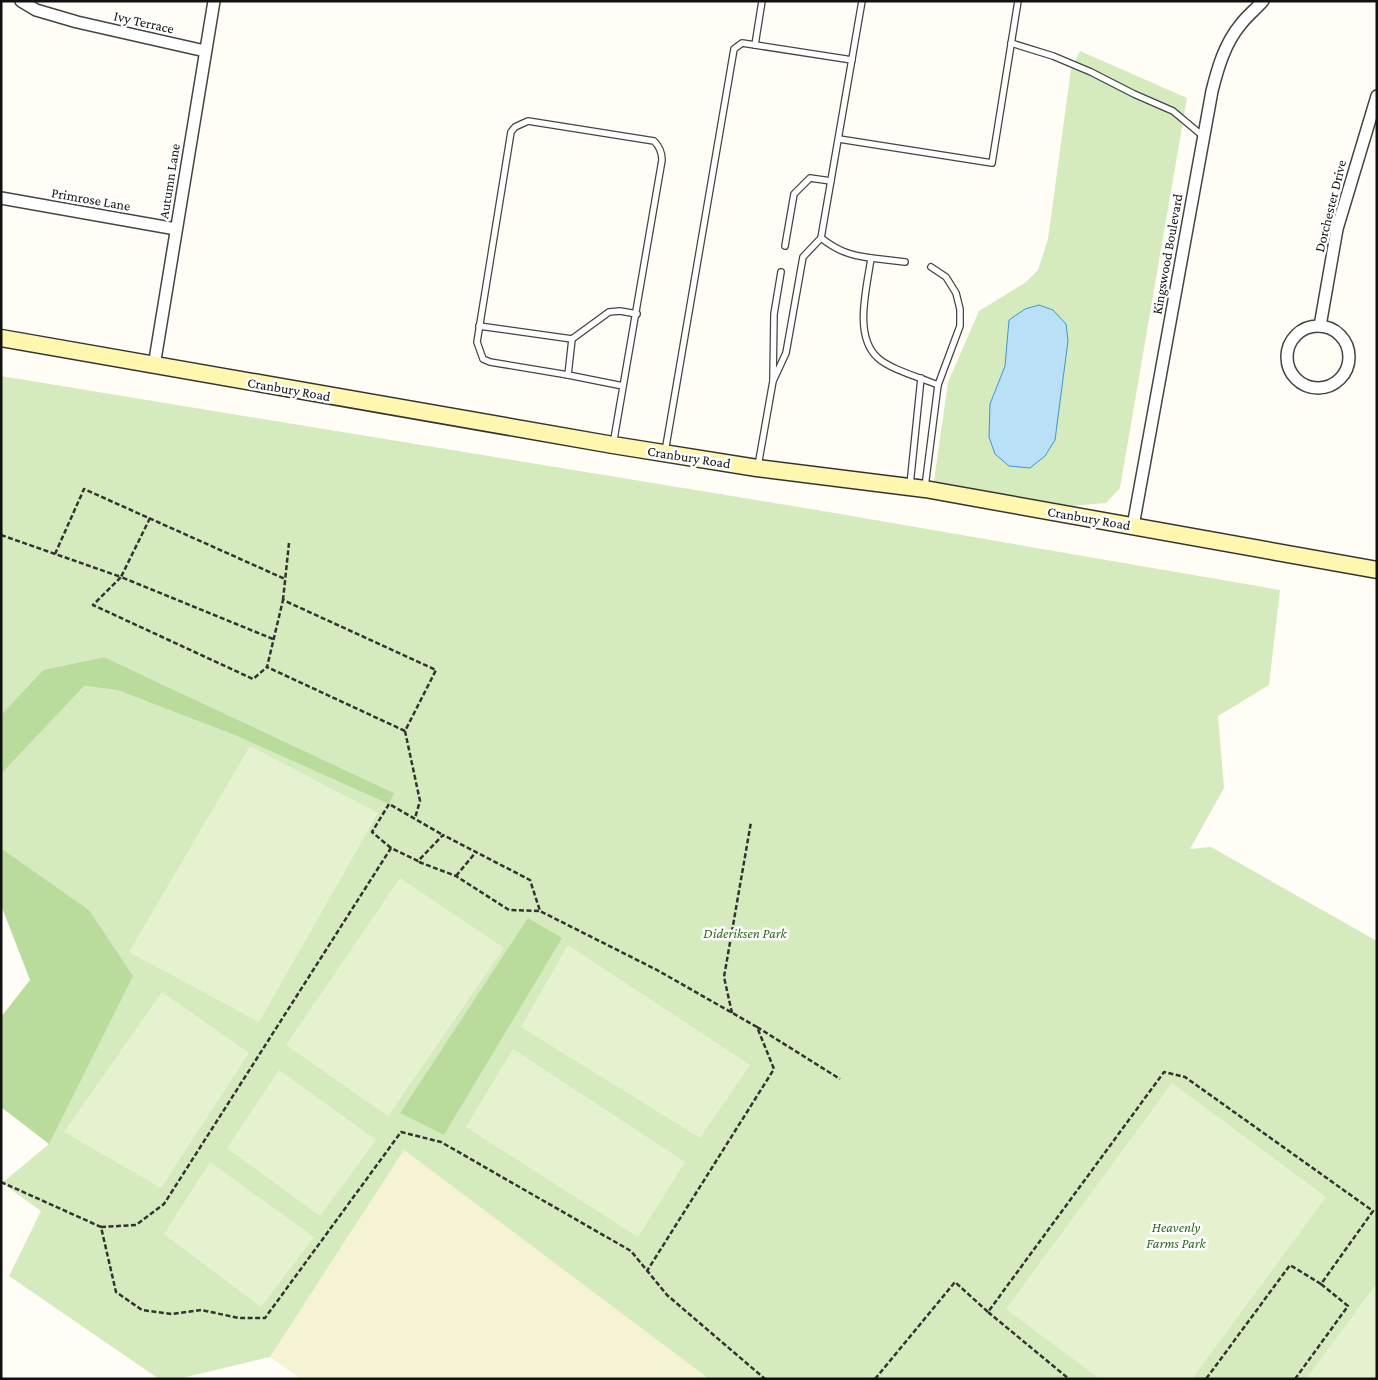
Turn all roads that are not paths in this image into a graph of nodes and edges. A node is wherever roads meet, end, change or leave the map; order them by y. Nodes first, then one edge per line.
1 (21, 1) edge
2 (214, 1) edge
3 (762, 1) edge
4 (862, 1) edge
5 (1018, 1) edge
6 (1263, 1) edge
7 (1011, 43) junction
8 (755, 45) junction
9 (205, 51) junction
10 (852, 60) junction
11 (1377, 96) edge
12 (1204, 137) junction
13 (839, 139) junction
14 (831, 181) junction
15 (1, 198) edge
16 (176, 229) junction
17 (821, 238) junction
18 (785, 246) dead end
19 (871, 258) junction
20 (905, 262) dead end
21 (931, 267) dead end
22 (781, 272) dead end
23 (637, 314) junction
24 (479, 326) junction
25 (1320, 326) junction
26 (1, 338) edge
27 (572, 339) junction
28 (154, 366) junction
29 (568, 375) junction
30 (921, 378) junction
31 (774, 382) junction
32 (938, 385) junction
33 (623, 386) junction
34 (613, 445) junction
35 (665, 454) junction
36 (757, 468) junction
37 (917, 488) junction
38 (1133, 526) junction
39 (1377, 570) edge

1 - 9 street, Ivy Terrace
2 - 9 street, Autumn Lane
3 - 8 lane
4 - 10 lane
5 - 7 lane
6 - 12 street, Kingswood Boulevard
7 - 12 lane
7 - 13 lane
8 - 10 lane
8 - 35 lane
9 - 16 street, Autumn Lane
10 - 13 lane
11 - 25 street, Dorchester Drive
12 - 38 street, Kingswood Boulevard
13 - 14 lane
14 - 17 lane
14 - 18 lane
15 - 16 street, Primrose Lane
16 - 28 street, Autumn Lane
17 - 19 lane
17 - 31 lane
19 - 20 lane
19 - 30 lane
21 - 32 lane
22 - 31 lane
23 - 24 lane
23 - 27 lane
23 - 33 lane
24 - 27 lane
24 - 29 lane
25 - 25 street
26 - 28 main road, Cranbury Road
27 - 29 lane
28 - 34 main road, Cranbury Road
29 - 33 lane
30 - 32 lane
30 - 37 lane
31 - 36 lane
32 - 37 lane
33 - 34 lane
34 - 35 main road, Cranbury Road
35 - 36 main road, Cranbury Road
36 - 37 main road, Cranbury Road
37 - 38 main road, Cranbury Road
38 - 39 main road, Cranbury Road

